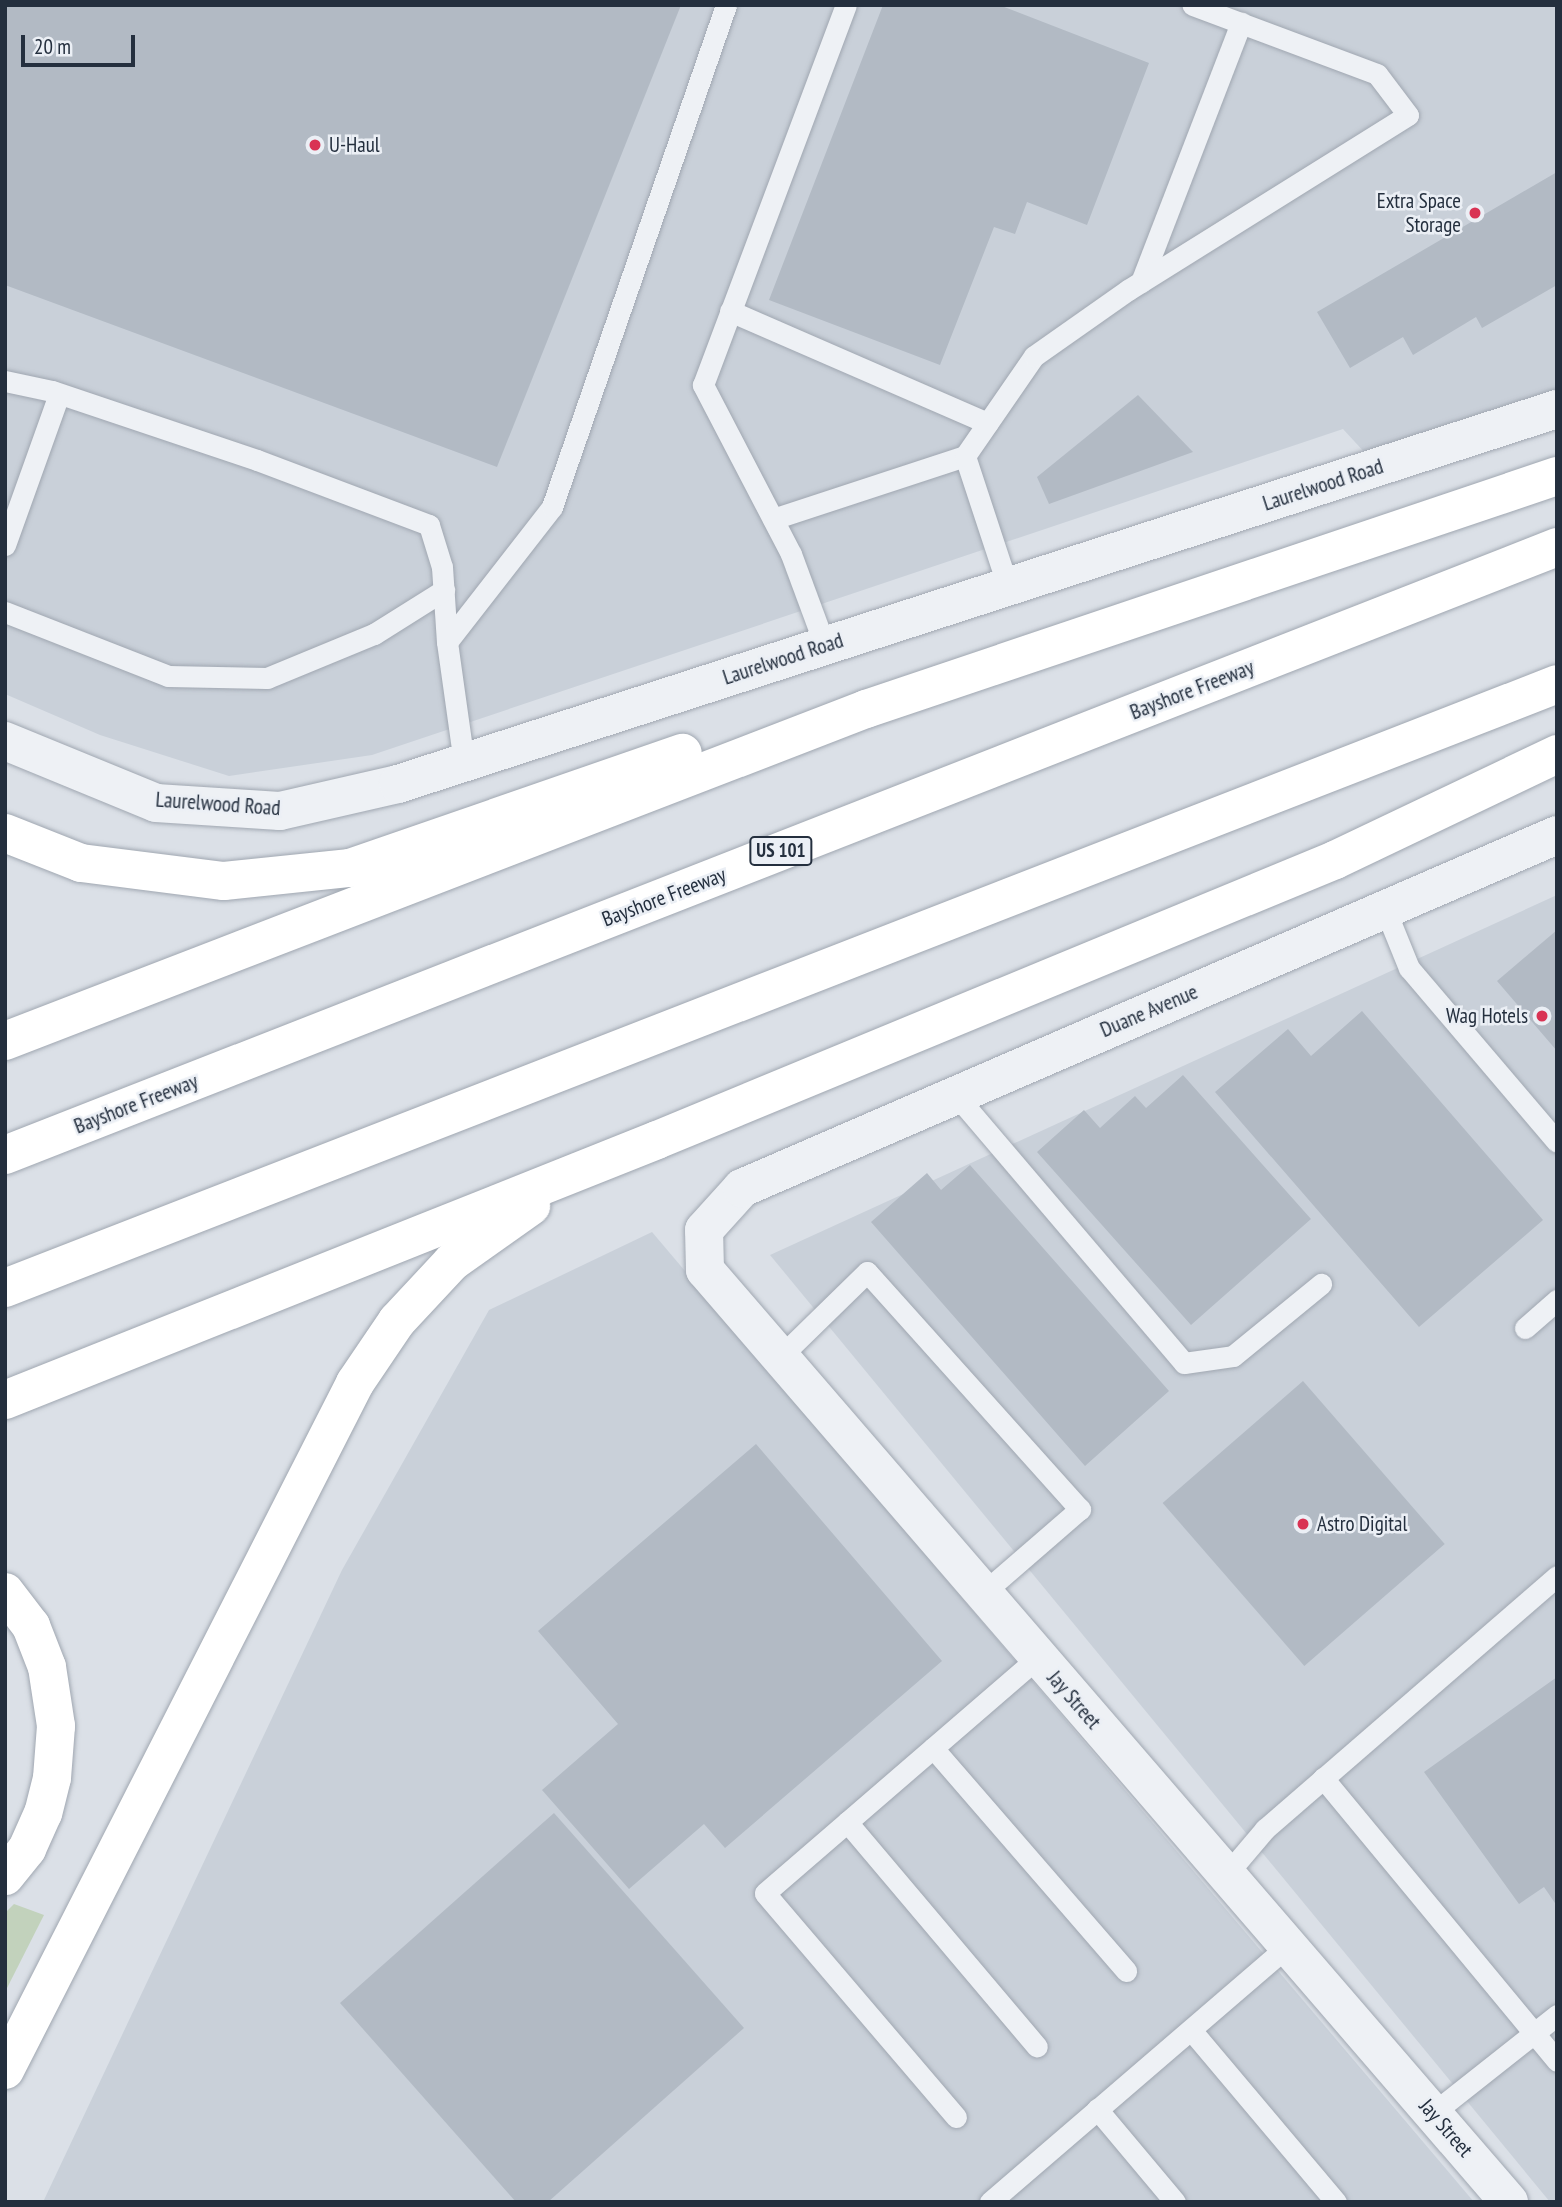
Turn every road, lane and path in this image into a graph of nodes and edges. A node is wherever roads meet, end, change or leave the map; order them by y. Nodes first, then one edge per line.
1 (726, 5) edge
2 (846, 5) edge
3 (1192, 5) edge
4 (1241, 23) junction
5 (1141, 282) junction
6 (730, 311) junction
7 (5, 381) edge
8 (59, 394) junction
9 (1557, 409) edge
10 (988, 423) junction
11 (965, 456) junction
12 (1557, 477) edge
13 (773, 519) junction
14 (5, 545) edge
15 (1557, 547) edge
16 (1008, 587) junction
17 (444, 590) junction
18 (5, 612) edge
19 (447, 642) junction
20 (825, 646) junction
21 (1557, 684) edge
22 (866, 709) junction
23 (5, 741) edge
24 (1557, 754) edge
25 (464, 763) junction
26 (5, 833) edge
27 (1557, 835) edge
28 (1385, 909) junction
29 (5, 1041) edge
30 (955, 1094) junction
31 (657, 1140) junction
32 (1557, 1142) edge
33 (5, 1155) edge
34 (742, 1188) joint
35 (1321, 1284) dead end
36 (5, 1288) edge
37 (1557, 1300) edge
38 (1525, 1328) dead end
39 (779, 1358) junction
40 (5, 1400) edge
41 (1557, 1576) edge
42 (5, 1592) edge
43 (982, 1594) junction
44 (1038, 1657) junction
45 (933, 1748) junction
46 (1323, 1779) junction
47 (847, 1822) junction
48 (1226, 1875) junction
49 (5, 1876) edge
50 (1288, 1946) junction
51 (1126, 1971) dead end
52 (1557, 2015) edge
53 (1191, 2030) junction
54 (1534, 2033) junction
55 (1037, 2047) dead end
56 (1557, 2061) edge
57 (5, 2070) edge
58 (1097, 2109) junction
59 (1433, 2113) junction
60 (956, 2118) dead end
61 (990, 2202) edge
62 (1175, 2202) edge
63 (1336, 2202) edge
64 (1509, 2202) edge

1 - 19 lane
2 - 6 lane
3 - 4 lane
4 - 5 lane
4 - 5 lane
5 - 10 lane
6 - 10 lane
6 - 13 lane
7 - 8 lane
8 - 14 lane
8 - 17 lane
9 - 16 street, Laurelwood Road
10 - 11 lane
11 - 13 lane
11 - 16 lane
12 - 22 highway
13 - 20 lane
15 - 33 highway, Bayshore Freeway / US 101
16 - 20 street, Laurelwood Road
17 - 18 lane
17 - 19 lane
19 - 25 lane
20 - 25 street, Laurelwood Road
21 - 36 highway
22 - 26 highway
22 - 29 highway
23 - 25 street, Laurelwood Road
24 - 31 highway
27 - 28 street, Duane Avenue
28 - 30 street, Duane Avenue
28 - 32 lane
30 - 34 street, Duane Avenue
30 - 35 lane
31 - 40 highway
31 - 57 highway
34 - 39 street, Jay Street
37 - 38 lane
39 - 43 street, Jay Street
39 - 43 lane
41 - 46 lane
42 - 49 highway
43 - 44 street, Jay Street
44 - 45 lane
44 - 48 street, Jay Street
45 - 47 lane
45 - 51 lane
46 - 48 lane
46 - 54 lane
47 - 55 lane
47 - 60 lane
48 - 50 street, Jay Street
50 - 53 lane
50 - 59 street, Jay Street
52 - 54 lane
53 - 58 lane
53 - 63 lane
54 - 56 lane
54 - 59 lane
58 - 61 lane
58 - 62 lane
59 - 64 street, Jay Street

